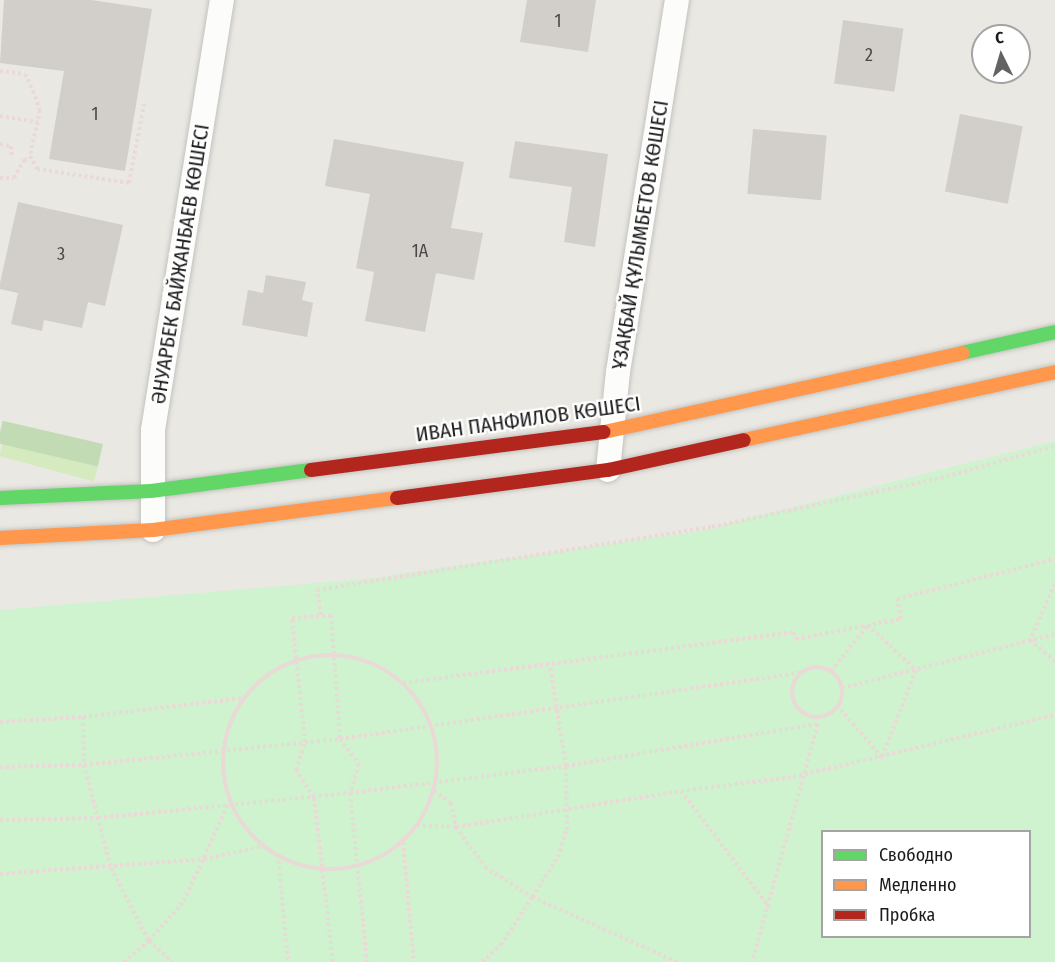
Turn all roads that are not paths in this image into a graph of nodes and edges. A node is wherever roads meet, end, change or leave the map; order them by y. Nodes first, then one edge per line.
1 (222, 0) edge
2 (677, 0) edge
3 (1055, 332) edge
4 (1055, 372) edge
5 (613, 431) junction
6 (608, 470) junction
7 (152, 491) junction
8 (0, 498) edge
9 (153, 530) junction
10 (0, 538) edge

1 - 7 street, ӘНУАРБЕК БАЙЖАНБАЕВ КӨШЕСІ
2 - 5 street, ҰЗАҚБАЙ ҚҰЛЫМБЕТОВ КӨШЕСІ
3 - 5 street, ИВАН ПАНФИЛОВ КӨШЕСІ
4 - 6 street
5 - 6 street, ҰЗАҚБАЙ ҚҰЛЫМБЕТОВ КӨШЕСІ
5 - 7 street, ИВАН ПАНФИЛОВ КӨШЕСІ
6 - 9 street
7 - 8 street, ИВАН ПАНФИЛОВ КӨШЕСІ
7 - 9 street, ӘНУАРБЕК БАЙЖАНБАЕВ КӨШЕСІ
9 - 10 street

